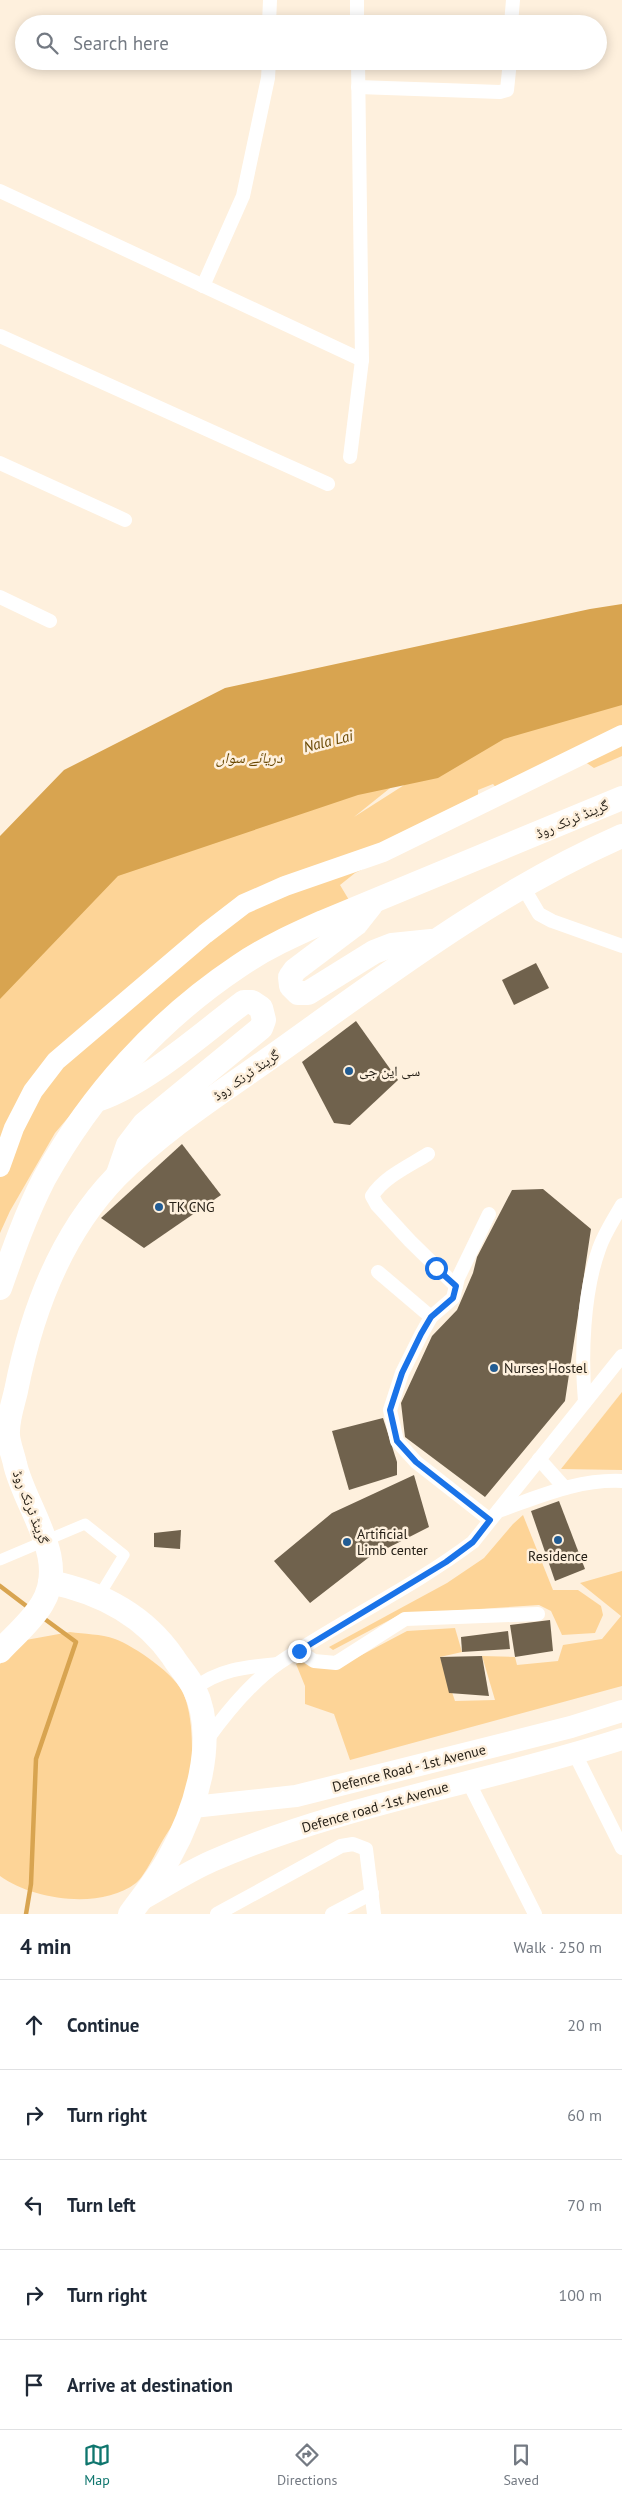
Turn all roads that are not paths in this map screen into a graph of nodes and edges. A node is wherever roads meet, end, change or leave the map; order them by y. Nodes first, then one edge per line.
1 (270, 0) edge
2 (357, 0) edge
3 (513, 0) edge
4 (269, 15) edge
5 (357, 15) edge
6 (512, 15) edge
7 (268, 70) edge
8 (358, 70) edge
9 (510, 70) edge
10 (358, 87) junction
11 (0, 191) edge
12 (203, 286) junction
13 (0, 336) edge
14 (362, 360) junction
15 (350, 457) dead end
16 (0, 463) edge
17 (328, 484) dead end
18 (125, 520) dead end
19 (0, 597) edge
20 (50, 621) dead end
21 (622, 735) edge
22 (622, 798) edge
23 (622, 836) edge
24 (622, 847) edge
25 (595, 848) junction
26 (522, 885) junction
27 (374, 902) junction
28 (432, 941) junction
29 (622, 946) edge
30 (96, 1100) junction
31 (428, 1154) dead end
32 (0, 1167) edge
33 (117, 1177) junction
34 (622, 1204) edge
35 (489, 1214) dead end
36 (378, 1272) dead end
37 (456, 1286) junction
38 (0, 1288) edge
39 (431, 1317) junction
40 (622, 1356) edge
41 (584, 1402) junction
42 (7, 1432) junction
43 (539, 1459) junction
44 (0, 1468) edge
45 (622, 1481) edge
46 (564, 1487) junction
47 (493, 1516) junction
48 (0, 1560) edge
49 (50, 1582) junction
50 (99, 1596) junction
51 (538, 1614) dead end
52 (0, 1651) edge
53 (299, 1651) junction
54 (277, 1664) junction
55 (194, 1688) junction
56 (622, 1711) edge
57 (622, 1739) edge
58 (205, 1742) junction
59 (575, 1754) junction
60 (468, 1780) junction
61 (193, 1807) junction
62 (622, 1848) edge
63 (372, 1893) junction
64 (134, 1908) edge
65 (217, 1914) edge
66 (332, 1914) edge
67 (374, 1914) edge
68 (535, 1914) edge

1 - 4 street
2 - 5 street
3 - 6 street
7 - 12 street
8 - 10 street
9 - 10 street
10 - 14 street
11 - 12 street
12 - 14 street
13 - 17 street
14 - 15 street
16 - 18 street
19 - 20 street
21 - 32 main road
22 - 27 highway, گرینڈ ٹرنک روڈ
23 - 25 highway, گرینڈ ٹرنک روڈ
24 - 25 main road
25 - 26 highway, گرینڈ ٹرنک روڈ
26 - 28 highway, گرینڈ ٹرنک روڈ
26 - 29 street
27 - 28 highway
27 - 30 highway, گرینڈ ٹرنک روڈ
28 - 33 highway, گرینڈ ٹرنک روڈ
30 - 33 highway
30 - 38 highway, گرینڈ ٹرنک روڈ
31 - 37 street
33 - 42 highway, گرینڈ ٹرنک روڈ
34 - 41 street
35 - 37 street
36 - 39 street
37 - 39 street
39 - 47 street
40 - 41 street
41 - 43 street
42 - 44 highway, گرینڈ ٹرنک روڈ
42 - 49 highway, گرینڈ ٹرنک روڈ
43 - 46 street
43 - 47 street
45 - 46 street
46 - 47 street
47 - 53 street
48 - 50 street
49 - 50 highway
49 - 52 highway, گرینڈ ٹرنک روڈ
50 - 55 highway
51 - 53 street
53 - 54 street
54 - 55 street
54 - 58 street
55 - 58 highway
56 - 61 main road, Defence Road - 1st Avenue
57 - 59 main road, Defence road -1st Avenue
58 - 61 highway
59 - 60 main road, Defence road -1st Avenue
59 - 62 street
60 - 64 main road, Defence road -1st Avenue
60 - 68 street
61 - 64 highway
63 - 65 street
63 - 66 street
63 - 67 street

